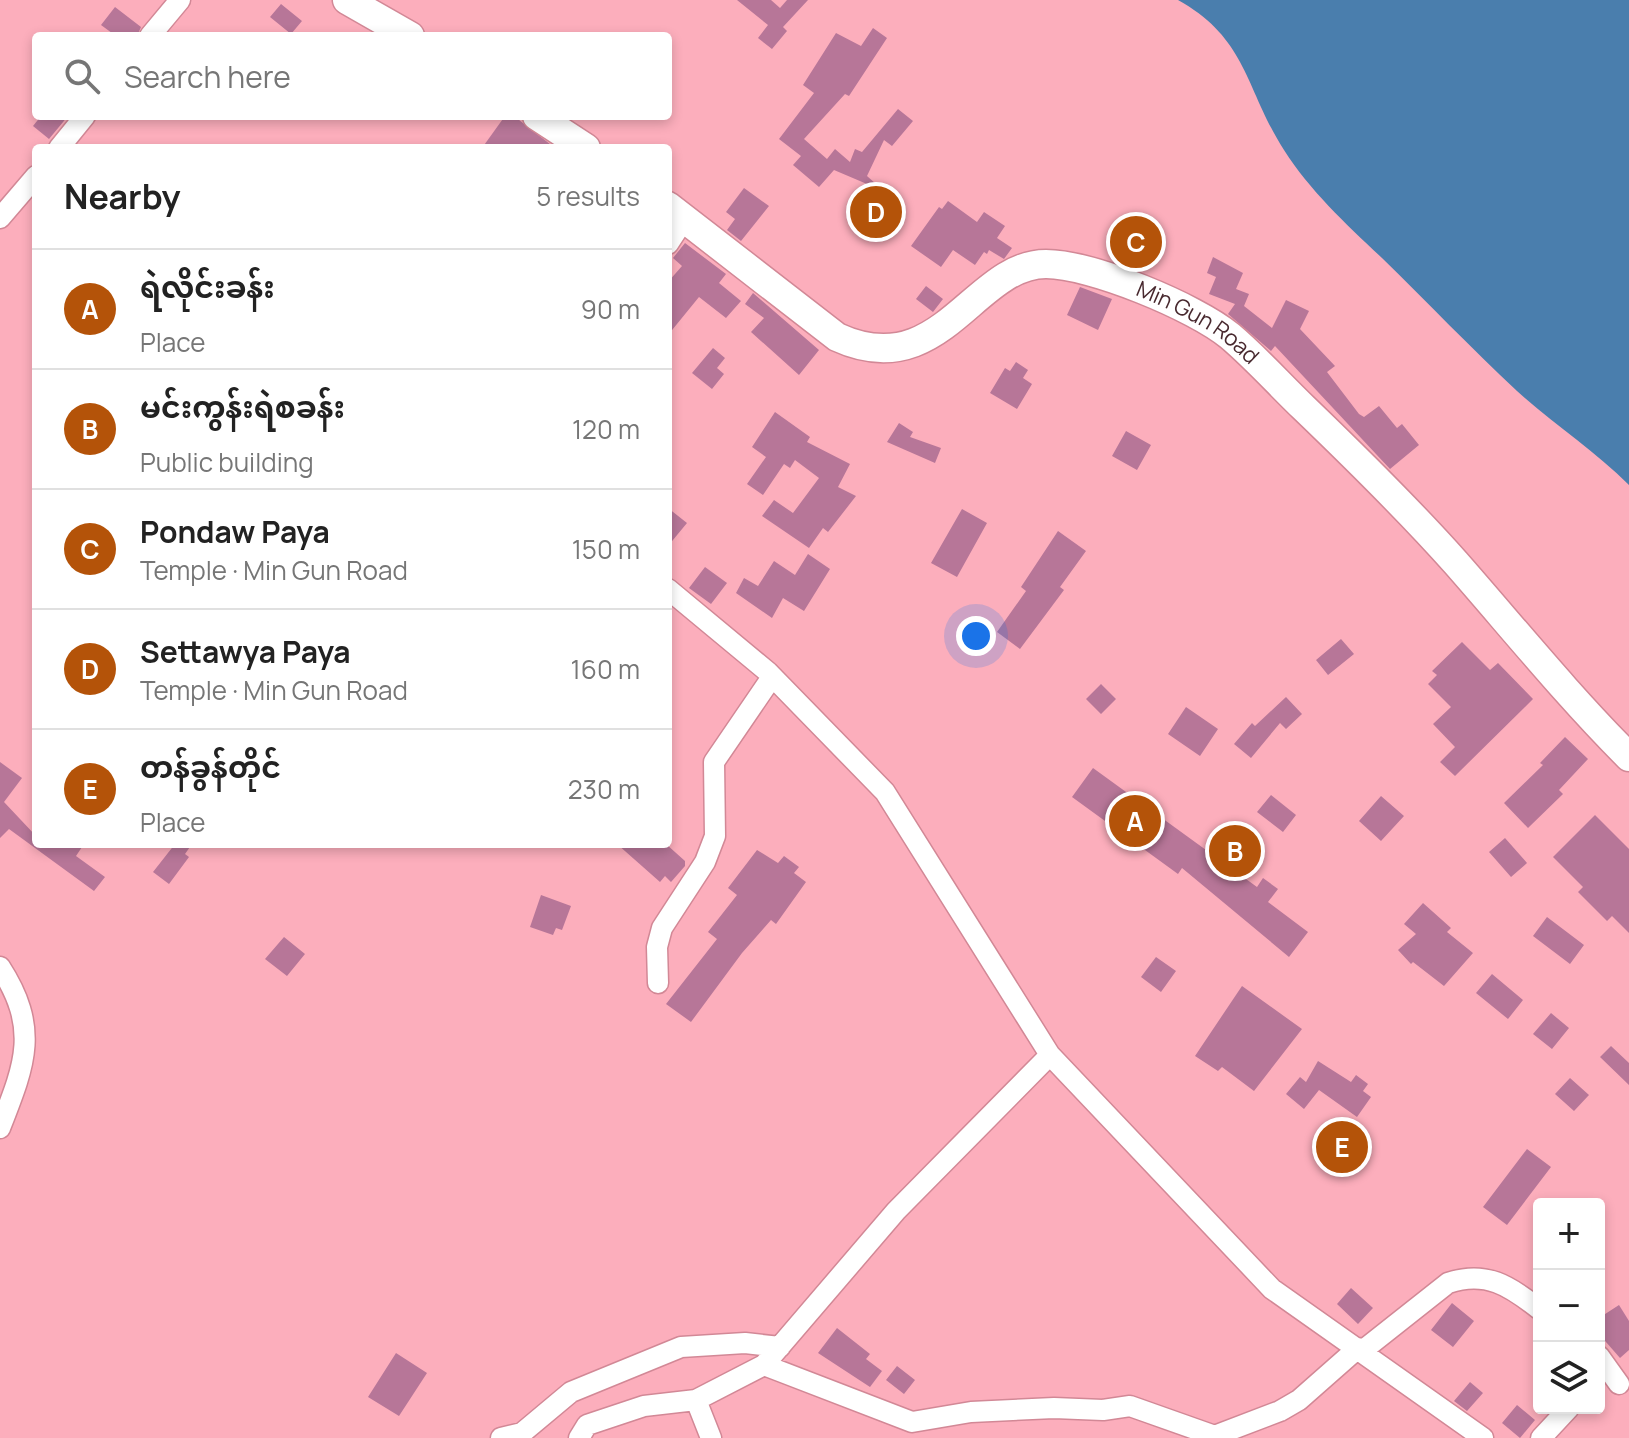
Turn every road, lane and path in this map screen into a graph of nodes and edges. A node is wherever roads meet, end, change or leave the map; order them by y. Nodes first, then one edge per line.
1 (180, 0) edge
2 (347, 0) edge
3 (153, 32) edge
4 (403, 32) edge
5 (82, 120) edge
6 (543, 120) edge
7 (62, 144) edge
8 (580, 144) edge
9 (32, 181) edge
10 (677, 212) edge
11 (0, 218) edge
12 (672, 592) edge
13 (772, 677) junction
14 (1629, 757) edge
15 (0, 967) edge
16 (658, 983) dead end
17 (1050, 1055) junction
18 (0, 1128) edge
19 (1533, 1305) edge
20 (780, 1347) junction
21 (1360, 1350) junction
22 (764, 1365) junction
23 (1605, 1366) edge
24 (1616, 1385) edge
25 (696, 1400) junction
26 (1563, 1414) edge
27 (1211, 1436) edge
28 (1480, 1437) edge
29 (501, 1438) edge
30 (579, 1438) edge
31 (711, 1438) edge
32 (1541, 1438) edge

1 - 3 street
2 - 4 street
5 - 7 street
6 - 8 street
9 - 11 street
10 - 14 street, Min Gun Road
12 - 13 street
13 - 16 street
13 - 17 street
15 - 18 street
17 - 20 street
17 - 21 street
19 - 21 street
20 - 22 street
20 - 29 street
21 - 27 street
21 - 28 street
22 - 25 street
22 - 27 street
23 - 24 street
25 - 30 street
25 - 31 street
26 - 32 street

